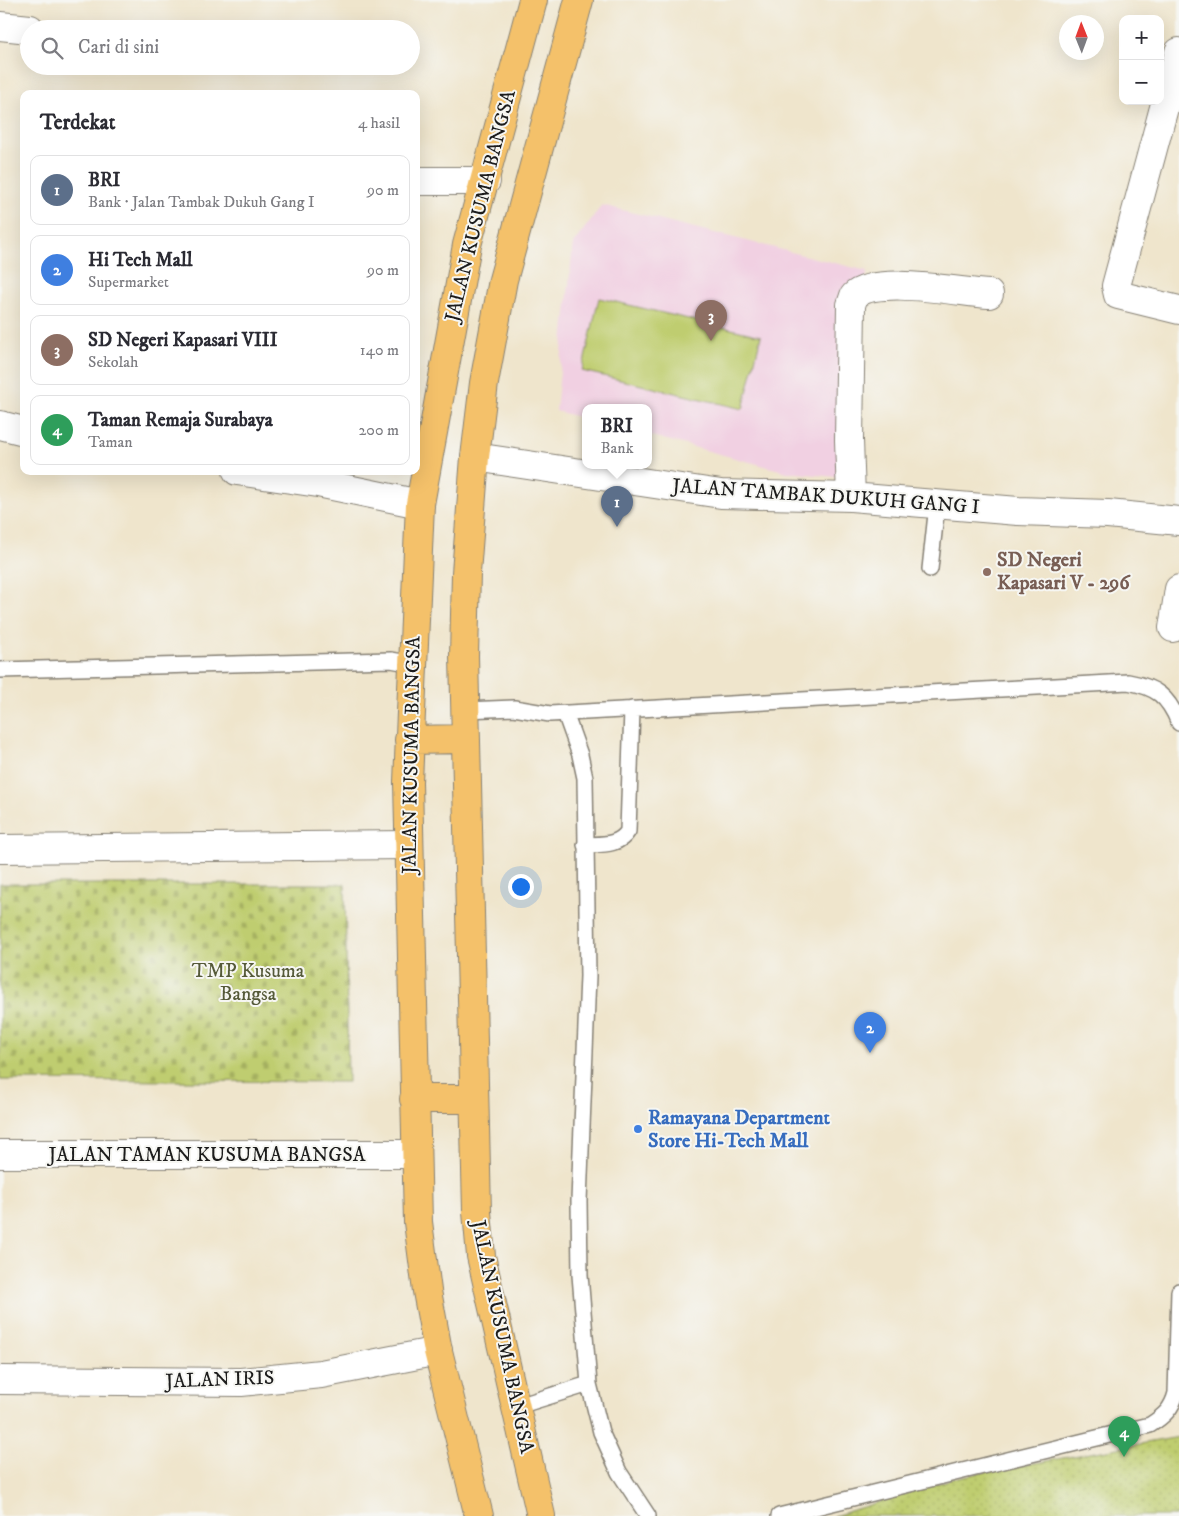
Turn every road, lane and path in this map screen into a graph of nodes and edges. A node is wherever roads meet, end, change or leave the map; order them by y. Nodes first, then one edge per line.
1 (533, 0) edge
2 (578, 0) edge
3 (0, 26) edge
4 (20, 28) edge
5 (1177, 67) edge
6 (486, 180) junction
7 (420, 181) edge
8 (989, 294) dead end
9 (1179, 310) edge
10 (0, 426) edge
11 (20, 430) edge
12 (475, 456) junction
13 (264, 475) edge
14 (851, 497) junction
15 (420, 504) junction
16 (937, 505) junction
17 (1179, 520) edge
18 (930, 569) dead end
19 (1179, 589) edge
20 (1173, 628) dead end
21 (413, 664) junction
22 (0, 670) edge
23 (632, 709) junction
24 (466, 710) junction
25 (558, 714) junction
26 (1179, 723) edge
27 (409, 740) junction
28 (466, 740) junction
29 (410, 845) junction
30 (585, 845) junction
31 (0, 850) edge
32 (414, 1099) junction
33 (474, 1099) junction
34 (0, 1154) edge
35 (415, 1154) junction
36 (1179, 1291) edge
37 (438, 1350) junction
38 (0, 1380) edge
39 (589, 1384) junction
40 (1176, 1406) edge
41 (515, 1407) junction
42 (479, 1516) edge
43 (541, 1516) edge
44 (648, 1516) edge
45 (779, 1516) edge

1 - 6 highway, JALAN KUSUMA BANGSA
2 - 12 highway, JALAN KUSUMA BANGSA
3 - 4 street
5 - 9 street
6 - 7 street
6 - 15 highway, JALAN KUSUMA BANGSA
8 - 14 street
10 - 11 street
12 - 14 street, JALAN TAMBAK DUKUH GANG I
12 - 24 highway, JALAN KUSUMA BANGSA
13 - 15 street
14 - 16 street, JALAN TAMBAK DUKUH GANG I
15 - 21 highway, JALAN KUSUMA BANGSA
16 - 17 street, JALAN TAMBAK DUKUH GANG I
16 - 18 lane
19 - 20 street
21 - 22 lane
21 - 27 highway, JALAN KUSUMA BANGSA
23 - 25 lane
23 - 26 lane
23 - 30 lane
24 - 25 lane
24 - 28 highway, JALAN KUSUMA BANGSA
25 - 30 lane
27 - 28 highway
27 - 29 highway, JALAN KUSUMA BANGSA
28 - 33 highway, JALAN KUSUMA BANGSA
29 - 31 street
29 - 32 highway, JALAN KUSUMA BANGSA
30 - 39 lane
32 - 33 highway
32 - 35 highway, JALAN KUSUMA BANGSA
33 - 41 highway, JALAN KUSUMA BANGSA
34 - 35 street, JALAN TAMAN KUSUMA BANGSA
35 - 37 highway, JALAN KUSUMA BANGSA
36 - 40 lane
37 - 38 street, JALAN IRIS
37 - 42 highway, JALAN KUSUMA BANGSA
39 - 41 lane
39 - 44 lane
40 - 45 lane
41 - 43 highway, JALAN KUSUMA BANGSA

